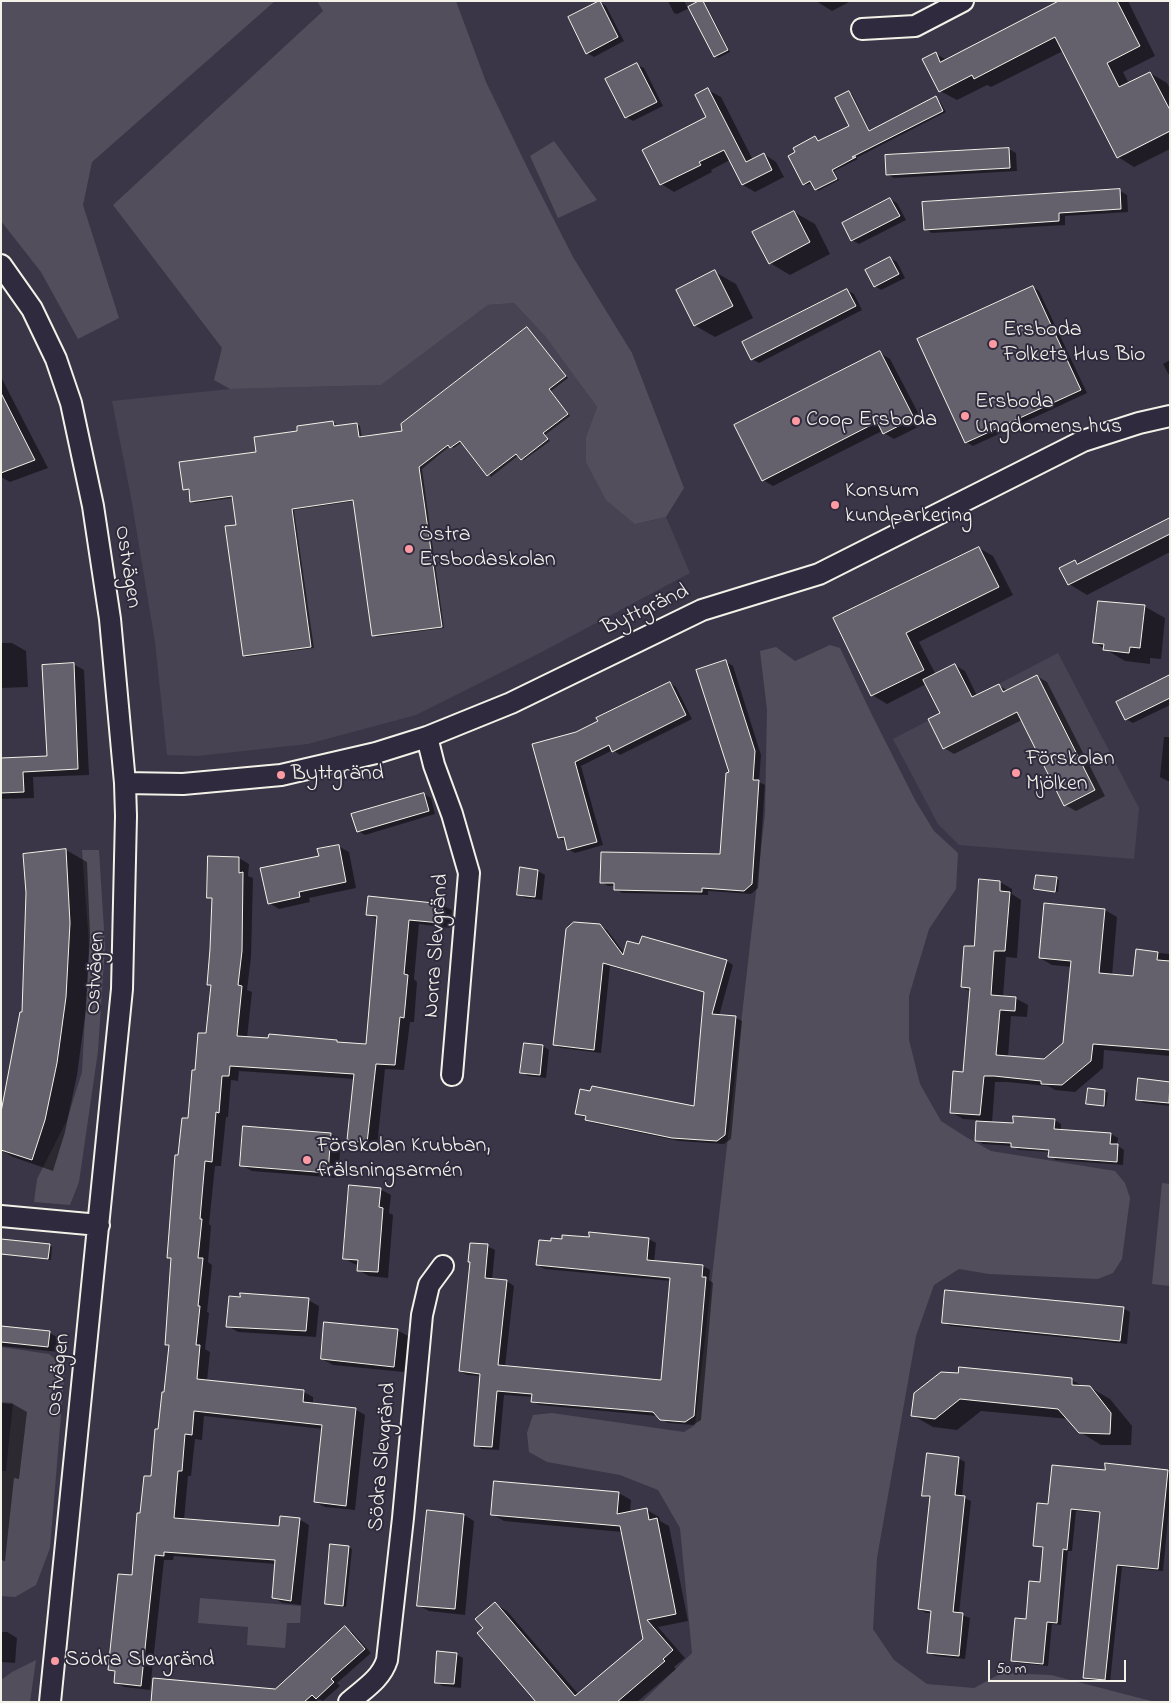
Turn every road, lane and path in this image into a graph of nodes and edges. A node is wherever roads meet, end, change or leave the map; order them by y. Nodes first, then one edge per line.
1 (963, 1) edge
2 (862, 28) dead end
3 (1, 265) edge
4 (1170, 416) edge
5 (427, 737) junction
6 (125, 783) junction
7 (452, 1075) dead end
8 (1, 1216) edge
9 (99, 1226) junction
10 (443, 1266) dead end
11 (50, 1702) edge
12 (349, 1702) edge

1 - 2 street
3 - 6 street, Ostvägen
4 - 5 street, Byttgränd
5 - 6 street, Byttgränd
5 - 7 street, Norra Slevgränd
6 - 9 street, Ostvägen
8 - 9 street
9 - 11 street, Ostvägen
10 - 12 street, Södra Slevgränd

